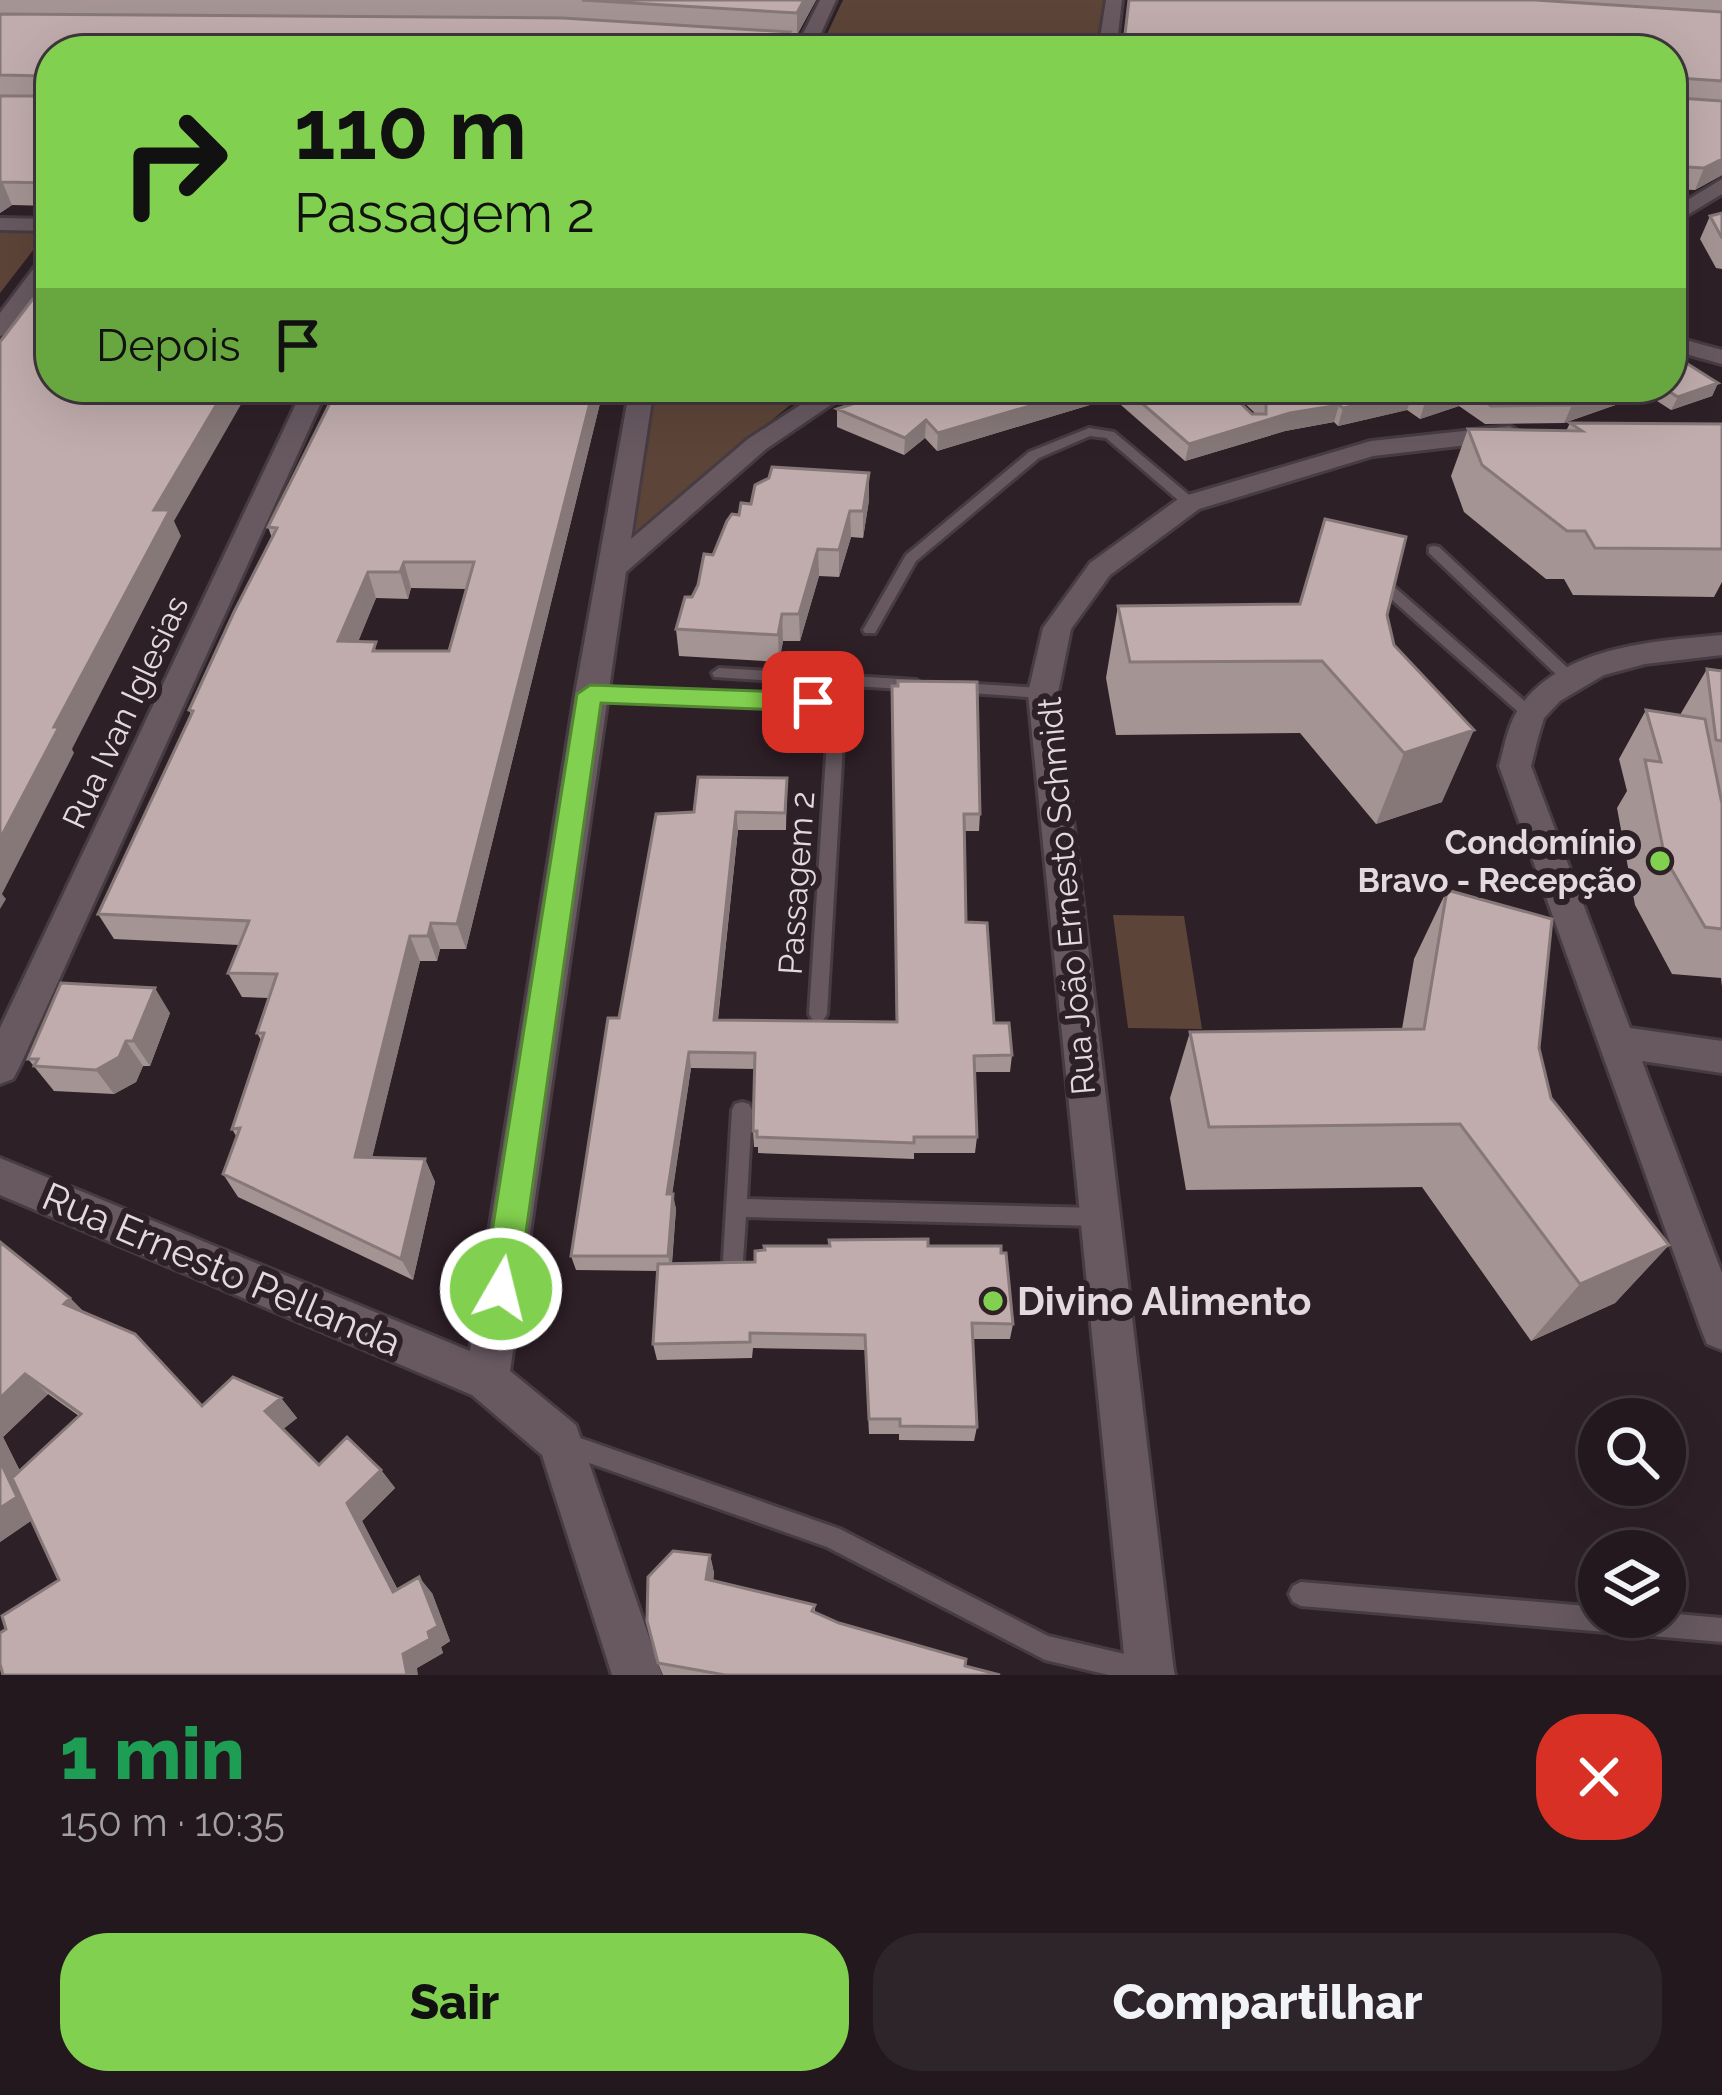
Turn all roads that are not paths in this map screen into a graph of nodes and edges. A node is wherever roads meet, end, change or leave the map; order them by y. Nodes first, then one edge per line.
1 (828, 0) edge
2 (1114, 0) edge
3 (811, 36) edge
4 (1109, 36) edge
5 (1722, 184) edge
6 (1686, 201) edge
7 (1697, 202) junction
8 (1722, 204) edge
9 (1686, 209) edge
10 (0, 224) edge
11 (36, 225) edge
12 (36, 281) edge
13 (0, 329) edge
14 (1686, 348) edge
15 (1722, 356) edge
16 (309, 402) edge
17 (640, 402) edge
18 (822, 402) edge
19 (1552, 434) edge
20 (1190, 503) junction
21 (1434, 550) dead end
22 (613, 569) junction
23 (1373, 575) edge
24 (870, 630) dead end
25 (1722, 645) edge
26 (1616, 662) junction
27 (719, 673) dead end
28 (1722, 674) edge
29 (1568, 676) junction
30 (927, 686) edge
31 (950, 687) edge
32 (1043, 693) junction
33 (590, 694) junction
34 (1530, 714) junction
35 (818, 1014) dead end
36 (1617, 1042) junction
37 (1722, 1058) edge
38 (0, 1068) edge
39 (742, 1110) dead end
40 (0, 1176) edge
41 (736, 1208) junction
42 (1097, 1217) junction
43 (733, 1260) edge
44 (1722, 1330) edge
45 (487, 1380) junction
46 (560, 1441) junction
47 (1301, 1594) dead end
48 (1722, 1630) edge
49 (1156, 1673) edge
50 (637, 1675) edge

1 - 3 street
2 - 4 street
5 - 7 street
6 - 7 street
7 - 8 street
7 - 9 street
10 - 11 street
12 - 13 street
14 - 15 street
16 - 38 street, Rua Ivan Iglesias
17 - 22 street
18 - 22 street
19 - 20 street, Rua João Ernesto Schmidt
20 - 24 lane
20 - 32 street, Rua João Ernesto Schmidt
21 - 29 lane
22 - 33 street
23 - 34 lane
25 - 26 street
26 - 28 street
26 - 29 street
27 - 30 lane
29 - 34 street
31 - 32 lane
32 - 42 street, Rua João Ernesto Schmidt
33 - 35 lane, Passagem 2
33 - 45 street
34 - 36 street
36 - 37 street
36 - 44 street
39 - 41 lane
40 - 45 street, Rua Ernesto Pellanda
41 - 42 lane
41 - 43 lane
42 - 49 street, Rua João Ernesto Schmidt
45 - 46 street, Rua Ernesto Pellanda
46 - 49 lane, Rua Ernesto Pellanda
46 - 50 street
47 - 48 lane

